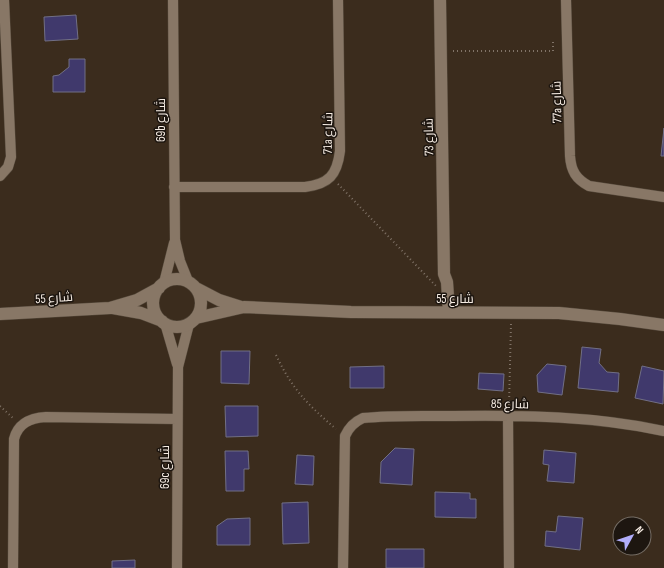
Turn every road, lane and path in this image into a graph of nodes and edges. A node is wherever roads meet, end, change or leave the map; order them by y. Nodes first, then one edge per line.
1 (4, 0) edge
2 (173, 0) edge
3 (338, 0) edge
4 (440, 0) edge
5 (566, 0) edge
6 (567, 42) junction
7 (441, 51) junction
8 (0, 176) edge
9 (331, 178) junction
10 (174, 187) junction
11 (664, 197) edge
12 (175, 240) junction
13 (444, 274) junction
14 (192, 284) junction
15 (161, 285) junction
16 (441, 292) junction
17 (110, 308) junction
18 (244, 308) junction
19 (445, 312) junction
20 (512, 313) junction
21 (0, 314) edge
22 (192, 321) junction
23 (164, 322) junction
24 (664, 326) edge
25 (276, 355) dead end
26 (178, 367) junction
27 (0, 406) edge
28 (508, 415) junction
29 (176, 419) junction
30 (22, 424) junction
31 (664, 431) edge
32 (344, 436) junction
33 (14, 568) edge
34 (177, 568) edge
35 (343, 568) edge
36 (509, 568) edge

1 - 8 street
2 - 10 street, 69b شارع
3 - 9 street, 71a شارع
4 - 7 street, شارع 73
5 - 6 street, 77a شارع
6 - 7 path
6 - 11 street, 77a شارع
7 - 13 street, شارع 73
9 - 10 street
9 - 16 path
10 - 12 street, 69b شارع
12 - 14 street, 69b شارع
12 - 15 street, 69b شارع
13 - 16 street, شارع 73
13 - 19 street, شارع 73
14 - 15 street
14 - 18 street, شارع 55
14 - 22 street
15 - 17 street, شارع 55
15 - 23 street
16 - 19 street, شارع 73
17 - 21 street, شارع 55
17 - 23 street, شارع 55
18 - 19 street, شارع 55
18 - 22 street, شارع 55
19 - 20 street, شارع 55
20 - 24 street, شارع 55
20 - 28 path
22 - 23 street
22 - 26 street, 69c شارع
23 - 26 street, 69c شارع
25 - 32 path
26 - 29 street, 69c شارع
27 - 30 path
28 - 31 street, شارع 85
28 - 32 street, شارع 85
28 - 36 street
29 - 30 street
29 - 34 street, 69c شارع
30 - 33 street
32 - 35 street

